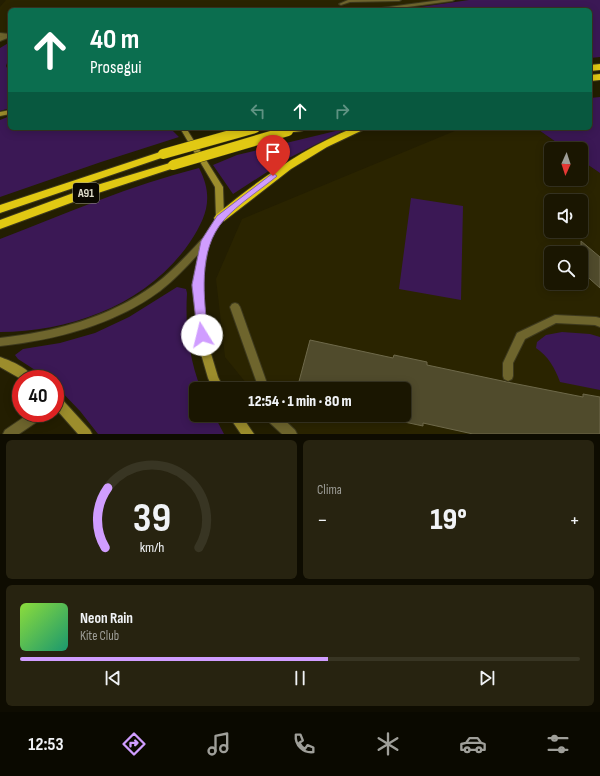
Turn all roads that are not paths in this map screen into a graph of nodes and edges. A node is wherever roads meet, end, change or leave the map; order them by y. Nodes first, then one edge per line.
1 (399, 0) edge
2 (452, 0) edge
3 (341, 4) dead end
4 (390, 8) edge
5 (184, 130) edge
6 (248, 130) edge
7 (293, 130) edge
8 (357, 130) edge
9 (0, 209) edge
10 (220, 218) junction
11 (0, 225) edge
12 (205, 241) junction
13 (234, 307) dead end
14 (600, 323) edge
15 (0, 342) edge
16 (0, 362) edge
17 (16, 370) edge
18 (508, 376) dead end
19 (216, 382) edge
20 (261, 382) edge
21 (64, 410) edge
22 (27, 422) edge
23 (239, 422) edge
24 (277, 422) edge
25 (9, 434) edge
26 (86, 434) edge
27 (248, 434) edge
28 (291, 434) edge

1 - 3 street
2 - 4 street
5 - 10 street
6 - 9 highway, A91, bridge
7 - 11 highway, A91, bridge
8 - 10 highway
10 - 12 street
12 - 15 street
12 - 19 street
13 - 20 street
14 - 18 street
16 - 17 street
21 - 26 street
22 - 25 street
23 - 27 street
24 - 28 street

